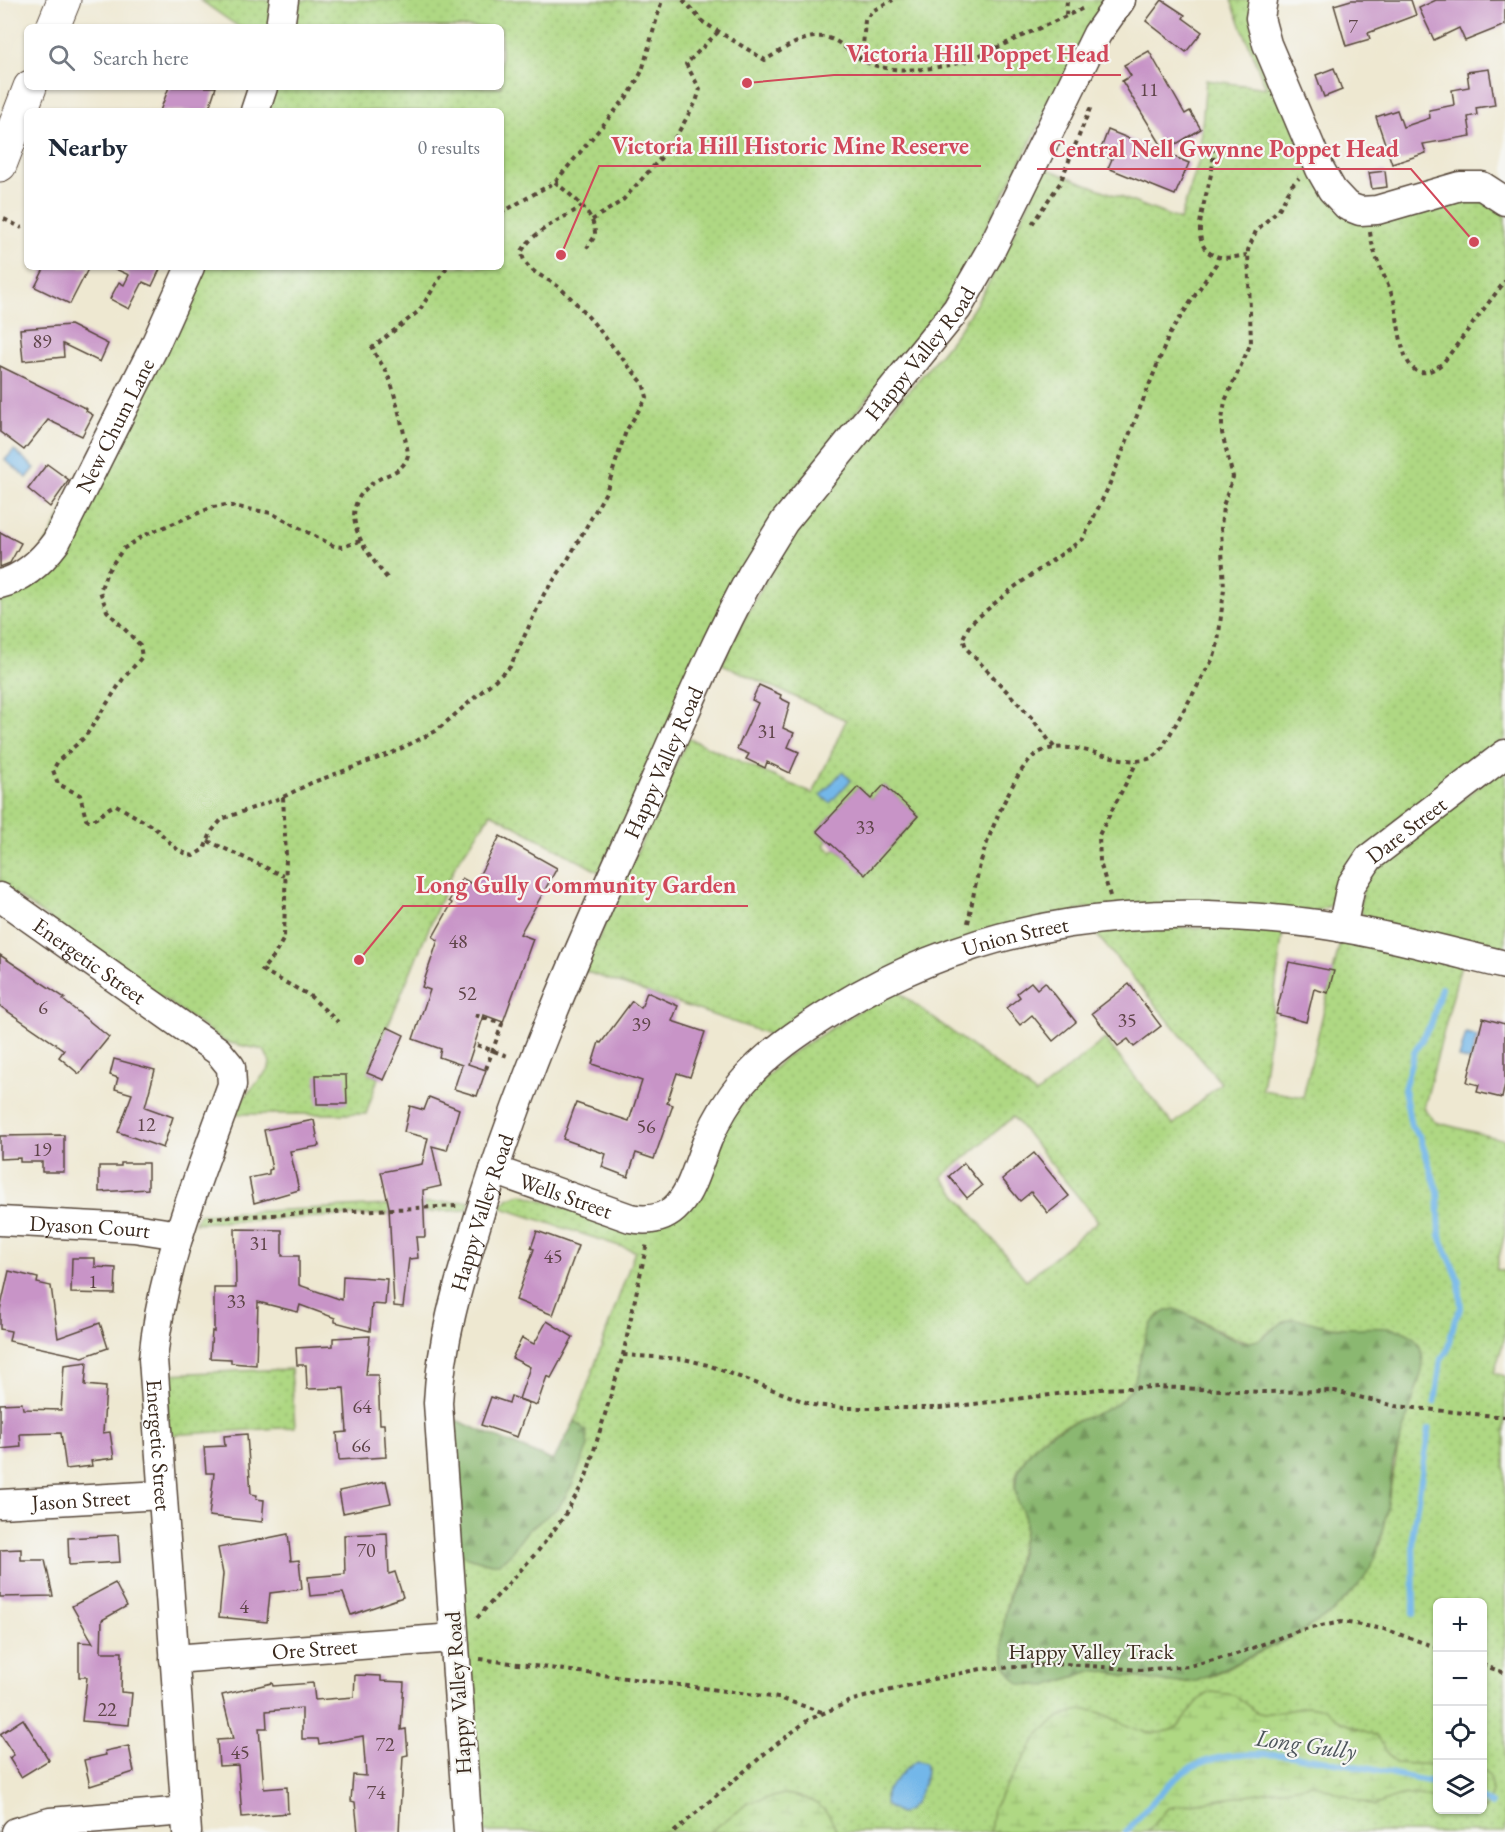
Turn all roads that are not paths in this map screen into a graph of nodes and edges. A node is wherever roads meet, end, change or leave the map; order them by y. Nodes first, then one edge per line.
1 (64, 0) edge
2 (284, 0) edge
3 (1263, 1) edge
4 (1117, 4) edge
5 (54, 24) edge
6 (280, 24) edge
7 (29, 90) edge
8 (262, 90) edge
9 (256, 108) edge
10 (0, 165) edge
11 (1505, 201) edge
12 (189, 270) edge
13 (12, 579) edge
14 (1505, 754) edge
15 (0, 897) edge
16 (1342, 928) junction
17 (1505, 965) edge
18 (494, 1170) junction
19 (644, 1220) joint
20 (0, 1221) edge
21 (179, 1235) junction
22 (162, 1495) junction
23 (0, 1504) edge
24 (454, 1647) junction
25 (174, 1659) junction
26 (186, 1821) edge
27 (16, 1832) edge
28 (468, 1832) edge

1 - 5 main road
2 - 6 street
3 - 11 street
4 - 18 street, Happy Valley Road
7 - 10 main road
8 - 9 street
12 - 13 street, New Chum Lane
14 - 16 street, Dare Street
15 - 21 street, Energetic Street
16 - 17 street, Union Street
16 - 19 street, Union Street
18 - 19 street, Wells Street
18 - 24 street, Happy Valley Road
20 - 21 street, Dyason Court
21 - 22 street, Energetic Street
22 - 23 street, Jason Street
22 - 25 street, Energetic Street
24 - 25 street, Ore Street
24 - 28 street, Happy Valley Road
25 - 26 street, Energetic Street
26 - 27 street

